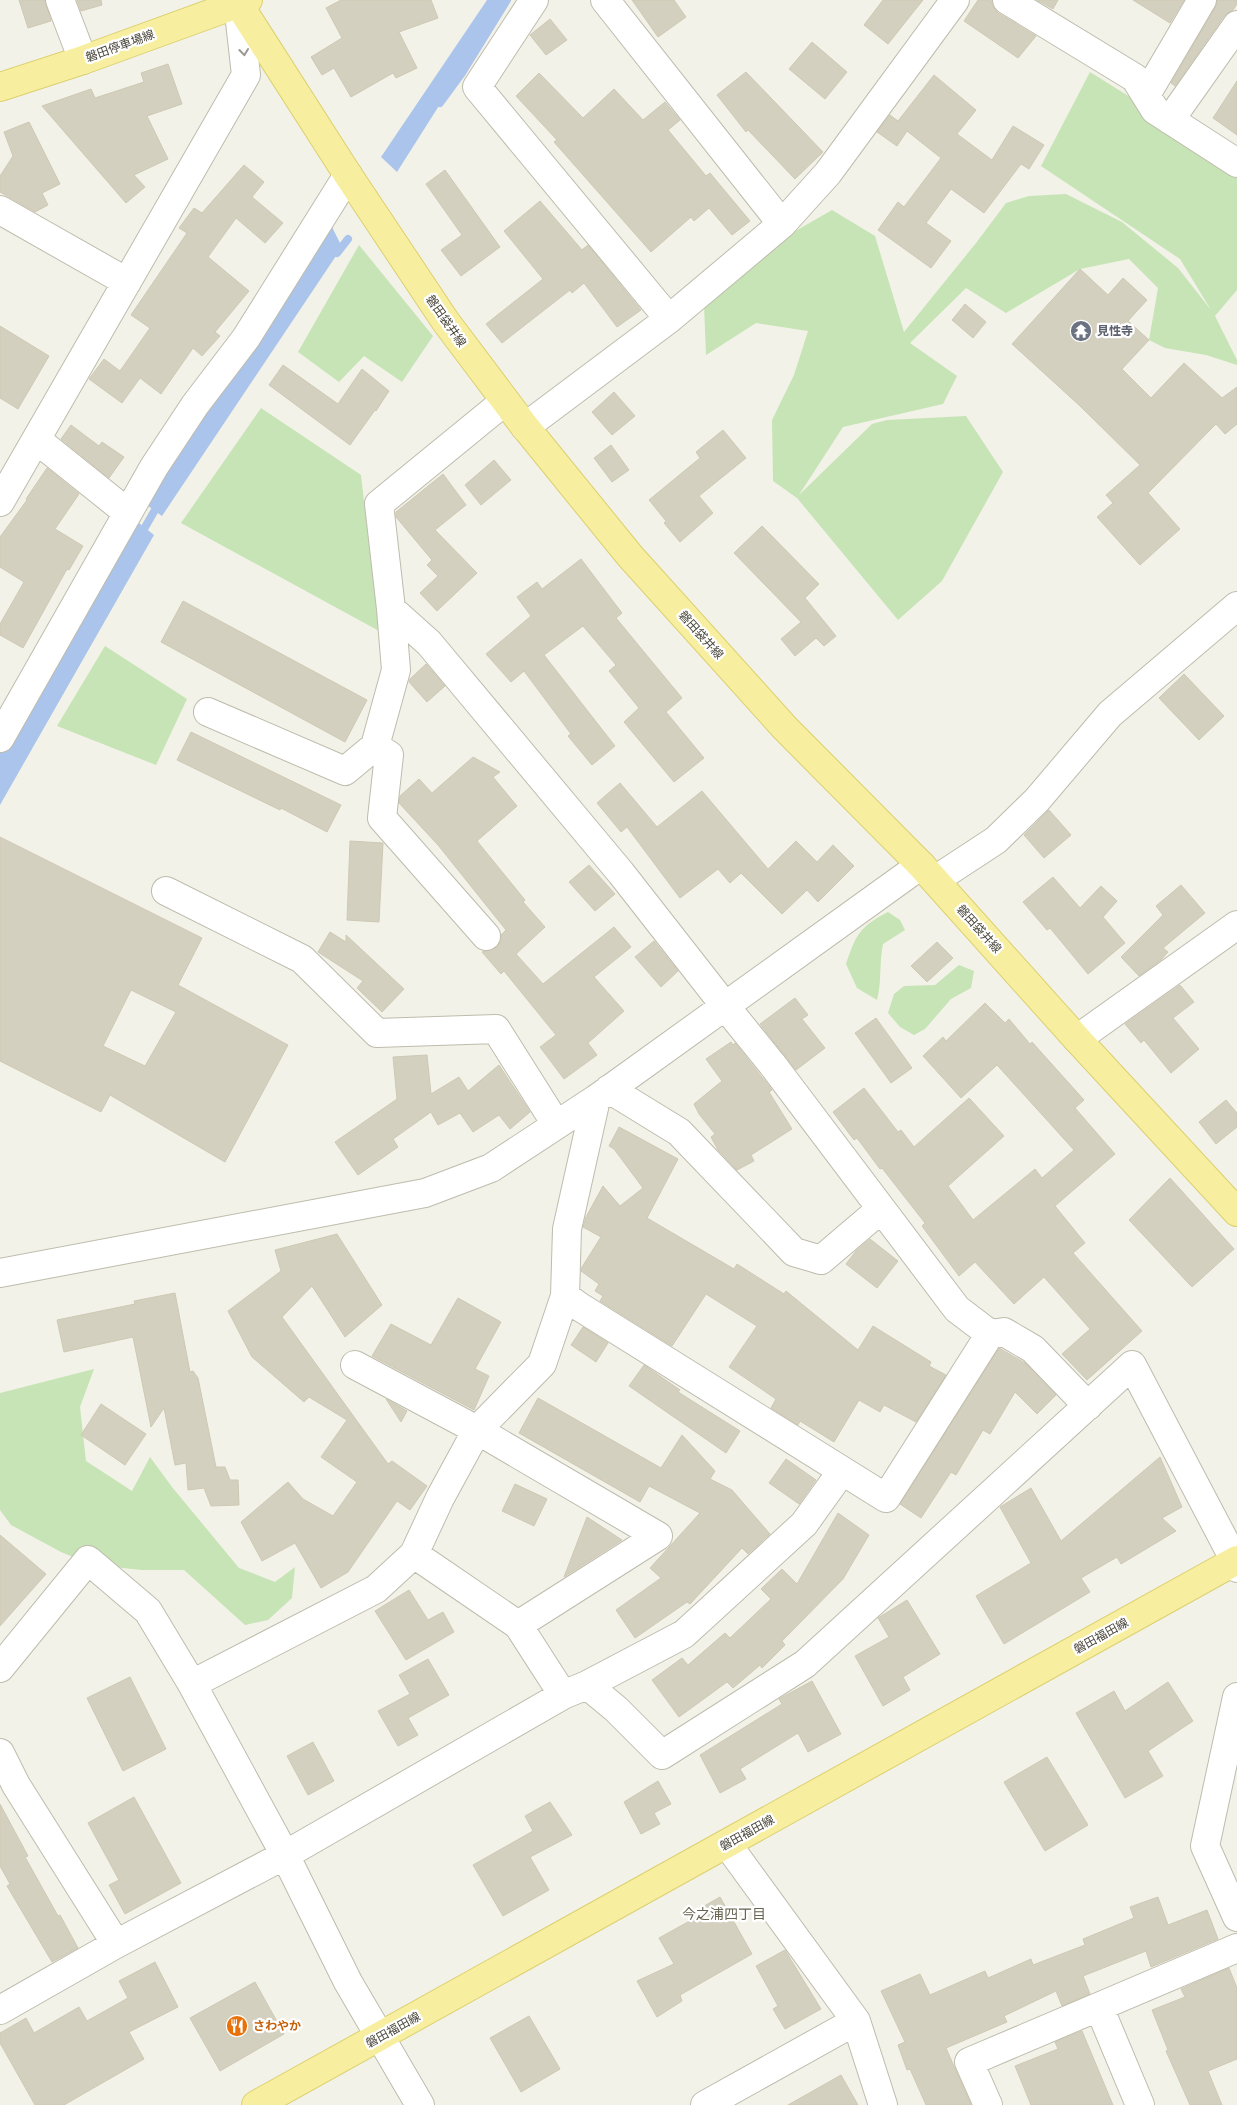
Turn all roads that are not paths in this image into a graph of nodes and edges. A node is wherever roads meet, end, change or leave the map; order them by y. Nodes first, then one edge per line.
1 (60, 0) edge
2 (534, 0) edge
3 (605, 0) edge
4 (955, 0) edge
5 (1008, 0) edge
6 (1202, 0) edge
7 (241, 1) edge
8 (1237, 25) edge
9 (83, 60) junction
10 (0, 87) edge
11 (1146, 95) junction
12 (1170, 120) junction
13 (1237, 163) edge
14 (348, 175) junction
15 (0, 210) edge
16 (782, 224) junction
17 (127, 282) junction
18 (669, 319) junction
19 (505, 401) junction
20 (525, 427) junction
21 (36, 440) junction
22 (0, 502) edge
23 (128, 513) junction
24 (1237, 606) edge
25 (391, 609) junction
26 (208, 712) dead end
27 (0, 738) edge
28 (375, 746) junction
29 (928, 872) junction
30 (166, 891) dead end
31 (1237, 925) edge
32 (486, 936) dead end
33 (725, 1006) junction
34 (1077, 1039) junction
35 (602, 1094) junction
36 (556, 1124) junction
37 (881, 1209) junction
38 (1237, 1212) edge
39 (0, 1272) edge
40 (565, 1296) junction
41 (990, 1334) junction
42 (355, 1365) dead end
43 (1088, 1406) junction
44 (477, 1430) junction
45 (842, 1471) junction
46 (414, 1554) junction
47 (1236, 1563) edge
48 (518, 1625) junction
49 (0, 1668) edge
50 (192, 1684) junction
51 (575, 1690) junction
52 (1237, 1697) edge
53 (0, 1753) edge
54 (8, 1790) edge
55 (727, 1844) junction
56 (285, 1855) junction
57 (1237, 1917) edge
58 (116, 1944) junction
59 (1237, 1948) edge
60 (1099, 2007) junction
61 (0, 2010) edge
62 (856, 2021) junction
63 (381, 2036) junction
64 (256, 2105) edge
65 (420, 2105) edge
66 (705, 2105) edge
67 (884, 2105) edge
68 (988, 2105) edge
69 (1140, 2105) edge

1 - 9 street
2 - 18 street
3 - 16 street
4 - 16 street
5 - 11 street
6 - 11 street
7 - 9 main road, 磐田停車場線
7 - 14 main road, 磐田袋井線
7 -> 17 street
8 - 12 street
9 - 10 main road, 磐田停車場線
11 - 12 street
12 - 13 street
14 - 19 main road, 磐田袋井線
14 - 23 street
15 - 17 street
16 - 18 street
17 - 21 street
18 - 20 street
19 - 20 main road, 磐田袋井線
19 - 25 street
20 - 29 main road, 磐田袋井線
21 - 22 street
21 - 23 street
23 - 27 street
24 - 29 street
25 - 28 street
25 - 33 street
26 - 28 street
28 - 32 street
29 - 33 street
29 - 34 main road, 磐田袋井線
30 - 36 street
31 - 34 street
33 - 35 street
33 - 37 street
34 - 38 main road, 磐田袋井線
35 - 36 street
35 - 37 street
35 - 40 street
36 - 39 street
37 - 41 street
40 - 44 street
40 - 45 street
41 - 43 street
41 - 45 street
42 - 44 street
43 - 47 street
43 - 51 street
44 - 46 street
44 - 48 street
45 - 51 street
46 - 48 street
46 - 50 street
47 - 55 main road, 磐田福田線
48 - 51 street
49 - 50 street
50 - 56 street
51 - 56 street
52 - 57 street
53 - 54 street
54 - 58 street
55 - 62 street
55 - 63 main road, 磐田福田線
56 - 58 street
56 - 63 street
58 - 61 street
59 - 60 street
60 - 68 street
60 - 69 street
62 - 66 street
62 - 67 street
63 - 64 main road, 磐田福田線
63 - 65 street

